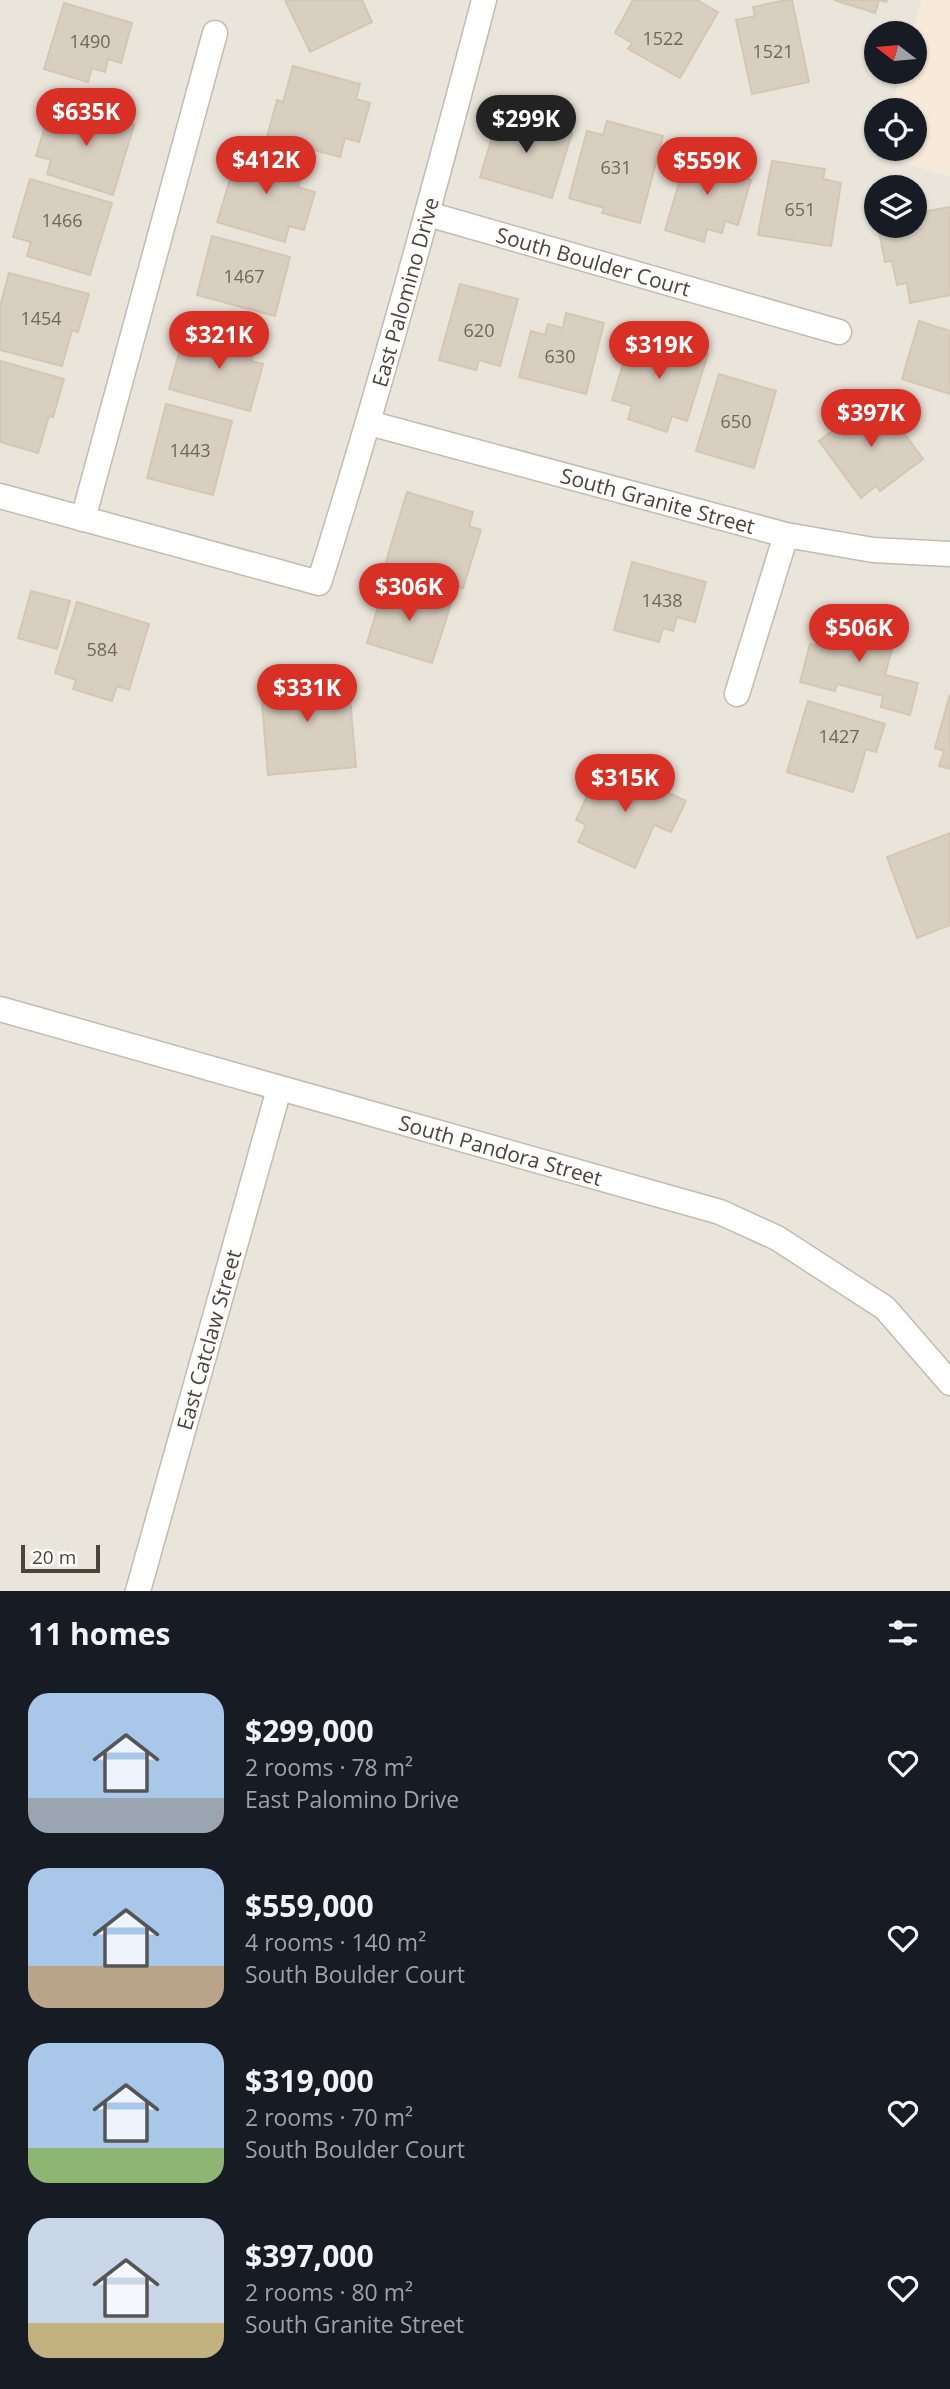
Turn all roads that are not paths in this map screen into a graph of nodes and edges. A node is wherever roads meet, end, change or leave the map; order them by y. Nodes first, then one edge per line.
1 (484, 0) edge
2 (215, 33) dead end
3 (428, 214) junction
4 (839, 332) dead end
5 (369, 424) junction
6 (0, 496) edge
7 (83, 519) junction
8 (786, 535) junction
9 (950, 554) edge
10 (737, 694) dead end
11 (0, 1009) edge
12 (279, 1089) junction
13 (950, 1383) edge
14 (138, 1591) edge

1 - 3 street, East Palomino Drive
2 - 7 street
3 - 4 street, South Boulder Court
3 - 5 street, East Palomino Drive
5 - 7 street, East Palomino Drive
5 - 8 street, South Granite Street
6 - 7 street
8 - 9 street, South Granite Street
8 - 10 street
11 - 12 street, South Pandora Street
12 - 13 street, South Pandora Street
12 - 14 street, East Catclaw Street

